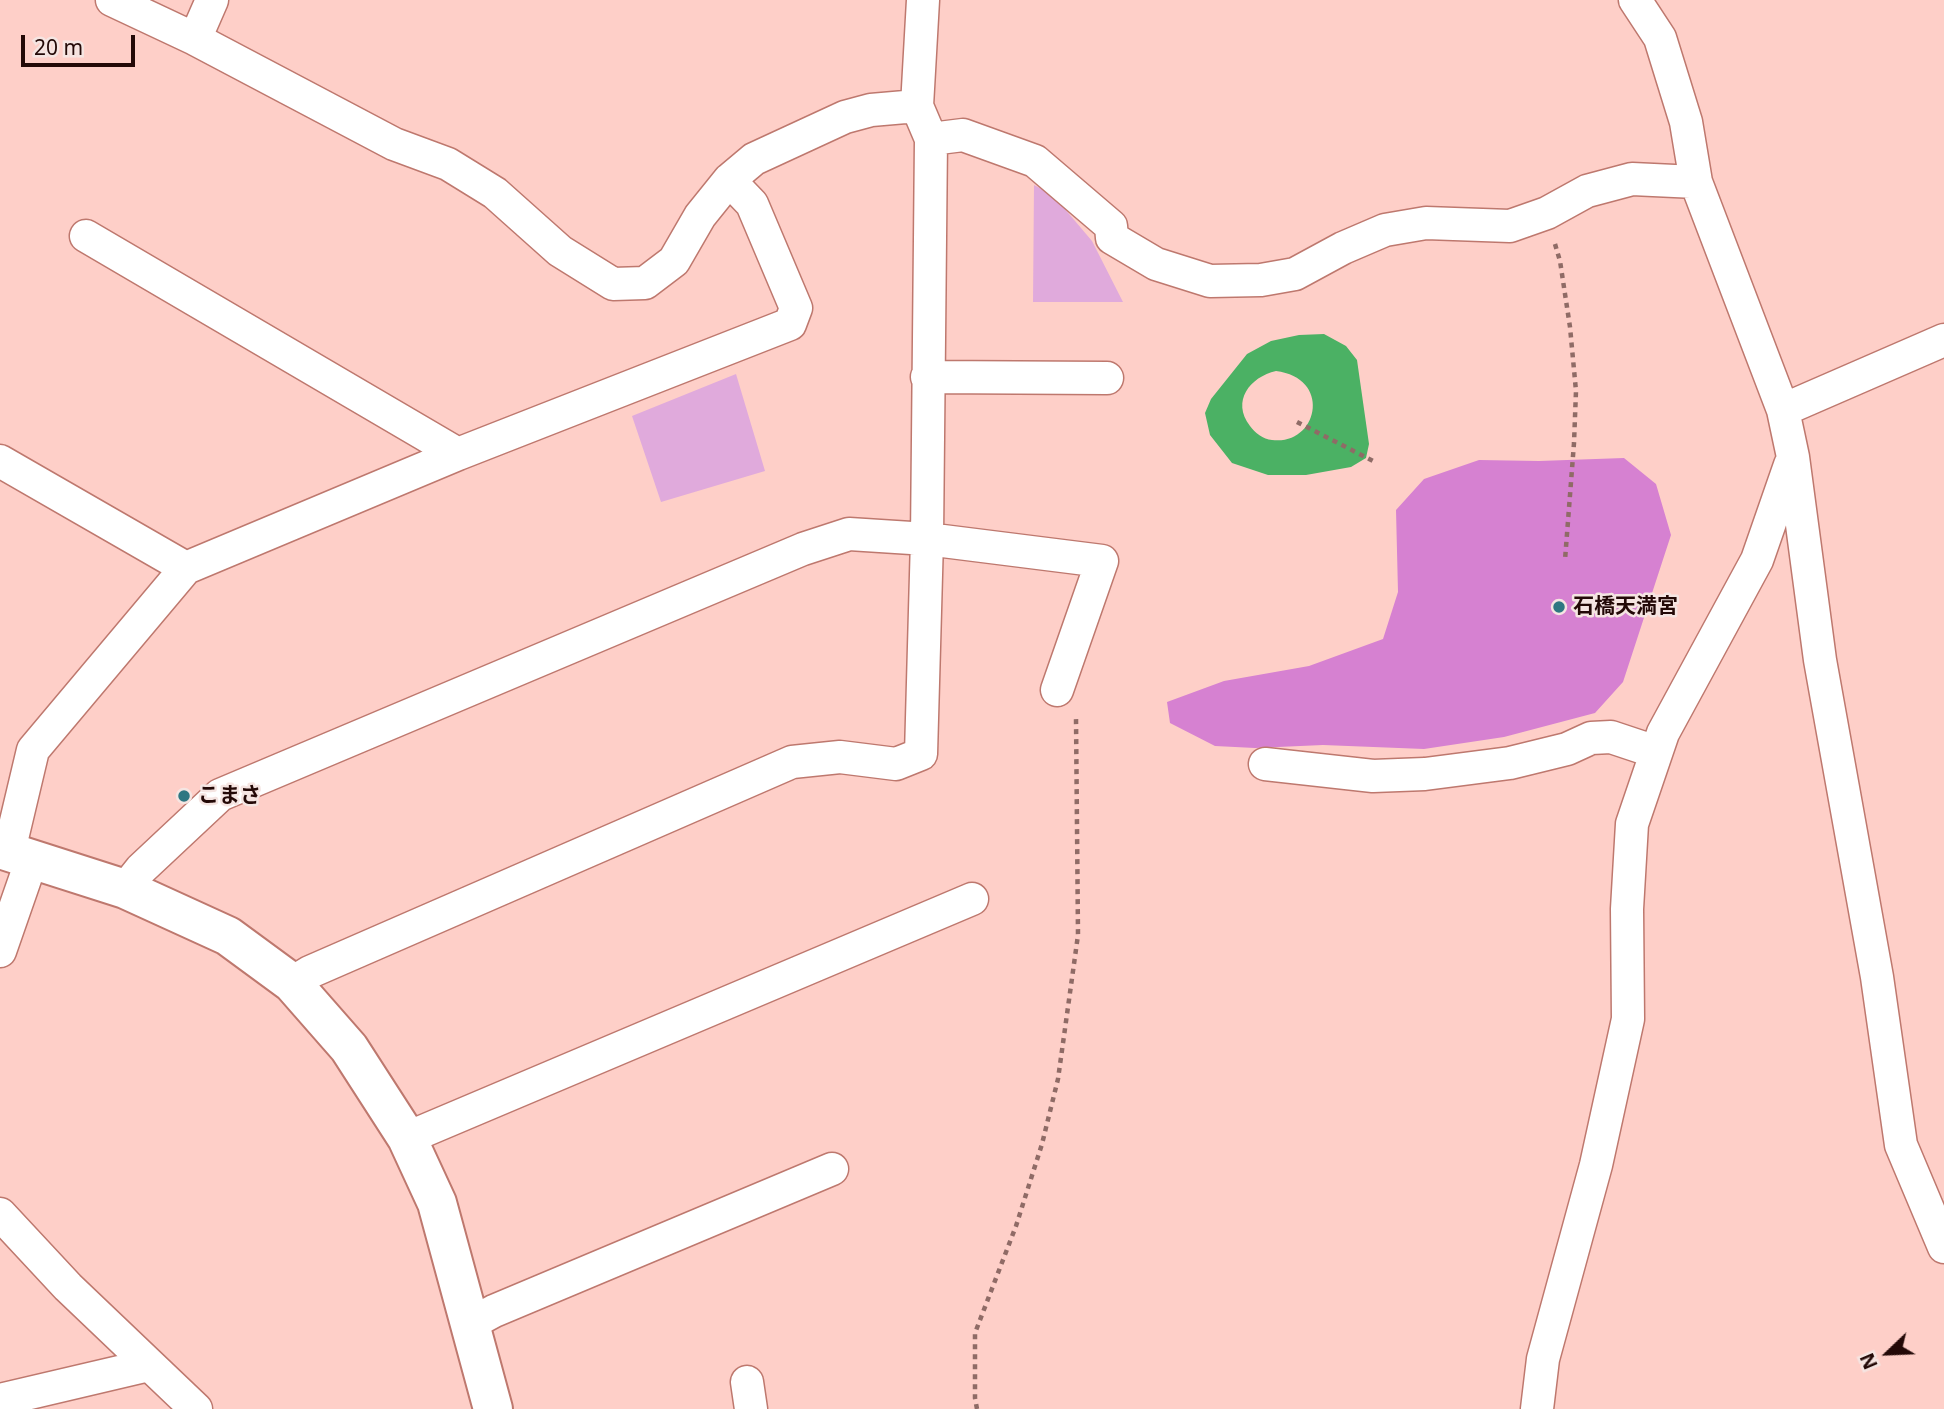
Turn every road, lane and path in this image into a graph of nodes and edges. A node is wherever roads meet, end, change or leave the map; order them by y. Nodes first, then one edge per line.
1 (112, 0) edge
2 (212, 0) edge
3 (923, 0) edge
4 (1635, 0) edge
5 (195, 39) junction
6 (917, 106) junction
7 (931, 139) junction
8 (729, 180) junction
9 (1696, 182) junction
10 (1546, 213) junction
11 (86, 236) dead end
12 (1944, 340) edge
13 (928, 377) junction
14 (1107, 378) dead end
15 (1783, 410) junction
16 (1297, 422) dead end
17 (458, 454) junction
18 (1793, 457) junction
19 (0, 461) edge
20 (1377, 463) dead end
21 (927, 539) junction
22 (1565, 560) dead end
23 (186, 568) junction
24 (1057, 690) dead end
25 (1076, 716) dead end
26 (1656, 752) junction
27 (1265, 764) dead end
28 (14, 853) edge
29 (125, 889) junction
30 (972, 899) dead end
31 (0, 951) edge
32 (292, 983) junction
33 (407, 1138) junction
34 (832, 1169) dead end
35 (0, 1214) edge
36 (1944, 1247) edge
37 (470, 1324) junction
38 (149, 1365) junction
39 (0, 1400) edge
40 (196, 1409) edge
41 (493, 1409) edge
42 (977, 1409) edge
43 (1537, 1409) edge

1 - 5 street
2 - 5 street
3 - 6 street
4 - 9 street
5 - 8 street
6 - 7 street
6 - 8 street
7 - 10 street
7 - 13 street
8 - 17 street
9 - 10 street
9 - 15 street
10 - 22 path
11 - 17 street
12 - 15 street
13 - 14 street
13 - 21 street
15 - 18 street
16 - 20 path
17 - 23 street
18 - 26 street
18 - 36 street
19 - 23 street
21 - 24 street
21 - 29 street
21 - 32 street
23 - 28 street
25 - 42 path
26 - 27 street
26 - 43 street
28 - 29 street
28 - 31 street
29 - 32 street
30 - 33 street
32 - 33 street
33 - 37 street
34 - 37 street
35 - 38 street
37 - 41 street
38 - 39 street
38 - 40 street

